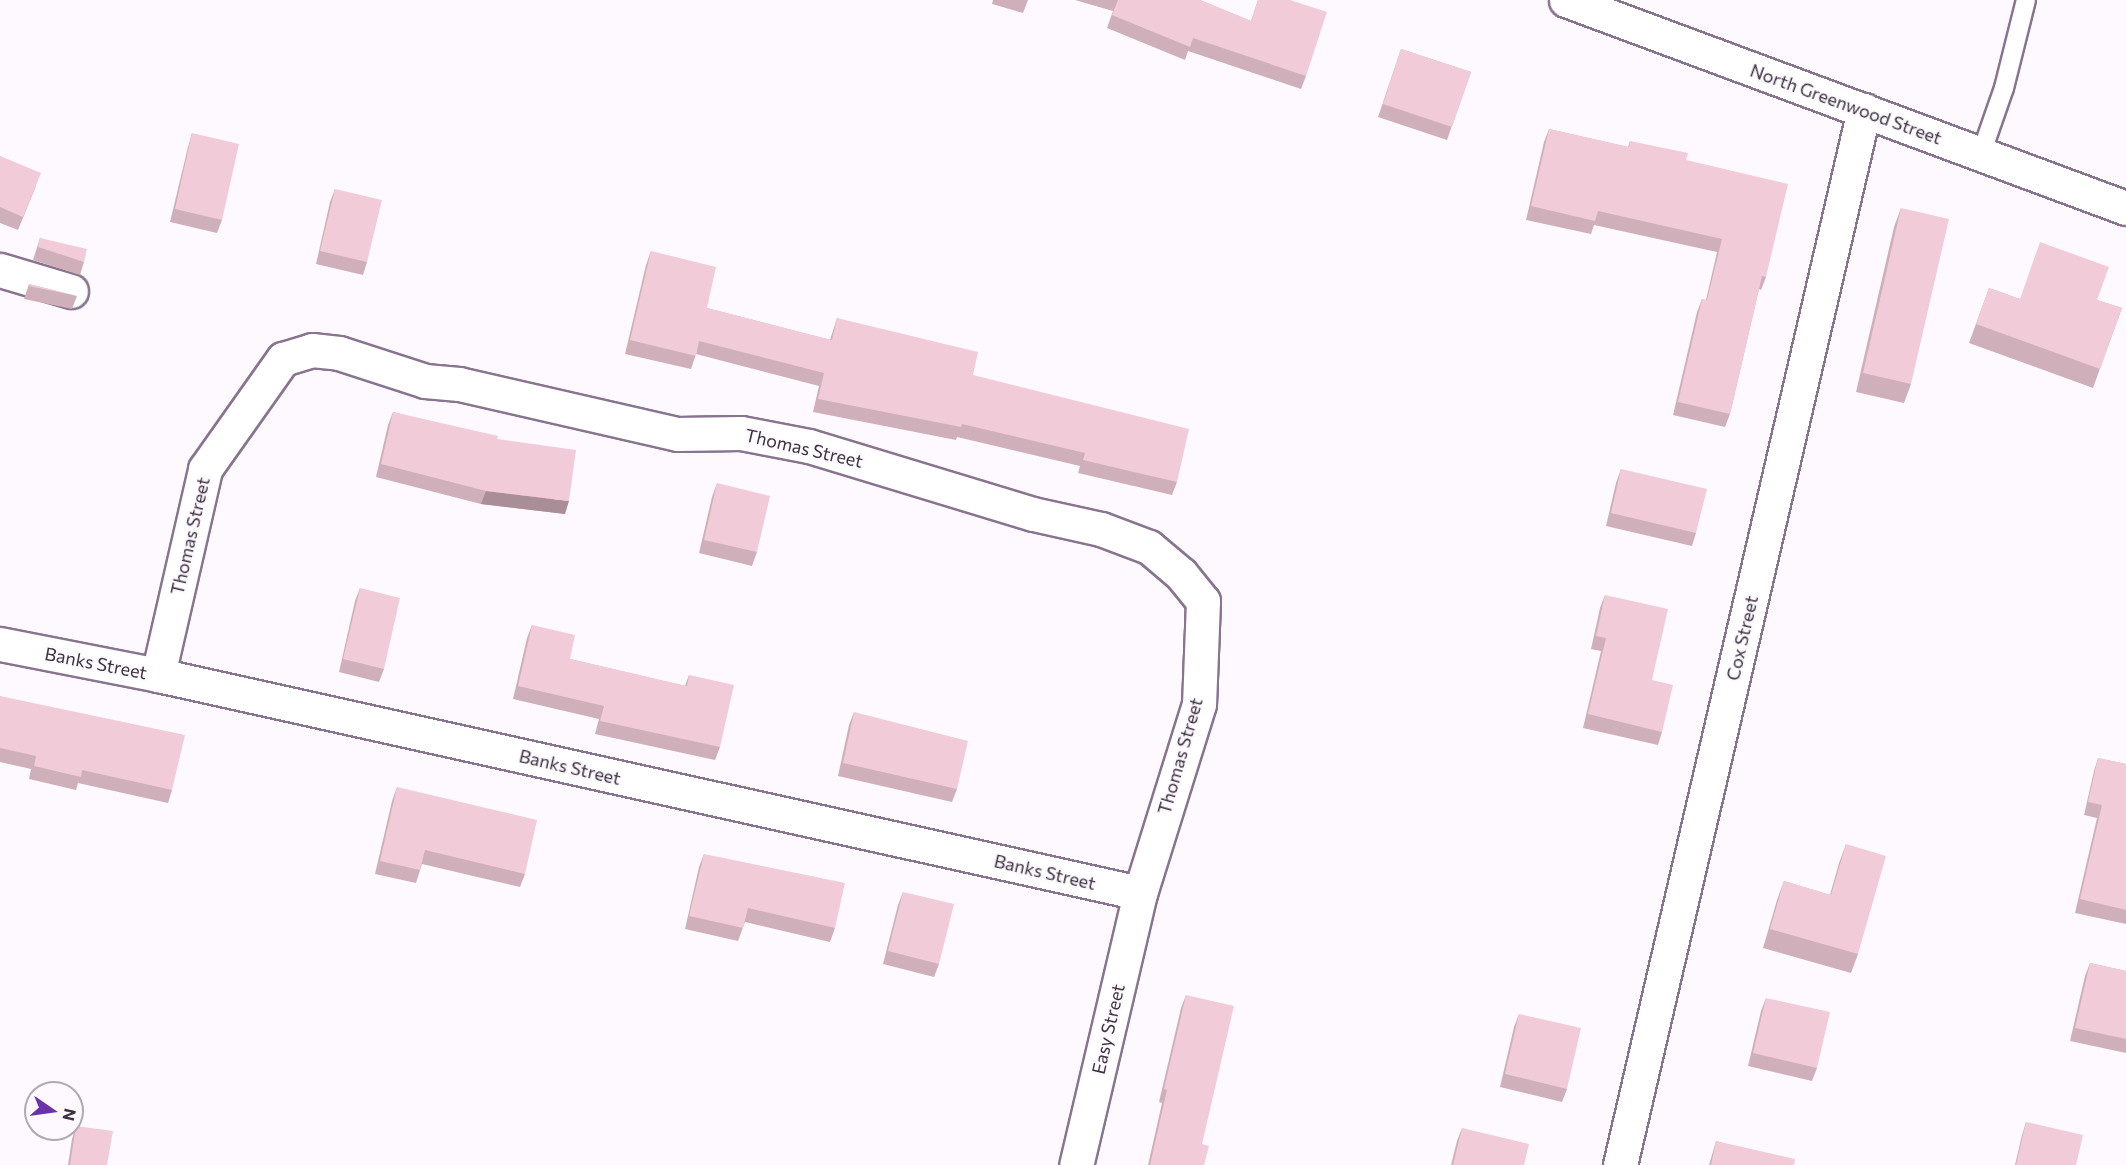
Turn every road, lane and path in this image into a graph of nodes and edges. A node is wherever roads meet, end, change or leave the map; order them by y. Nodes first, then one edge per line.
1 (1566, 0) edge
2 (2026, 0) edge
3 (1864, 110) junction
4 (1981, 154) junction
5 (2126, 208) edge
6 (0, 270) edge
7 (71, 291) dead end
8 (0, 644) edge
9 (158, 675) junction
10 (1140, 893) junction
11 (1076, 1165) edge
12 (1620, 1165) edge

1 - 3 street, North Greenwood Street
2 - 4 lane
3 - 4 street, North Greenwood Street
3 - 12 street, Cox Street
4 - 5 street, North Greenwood Street
6 - 7 street
8 - 9 street, Banks Street
9 - 10 street, Banks Street
9 - 10 street, Thomas Street
10 - 11 street, Easy Street

